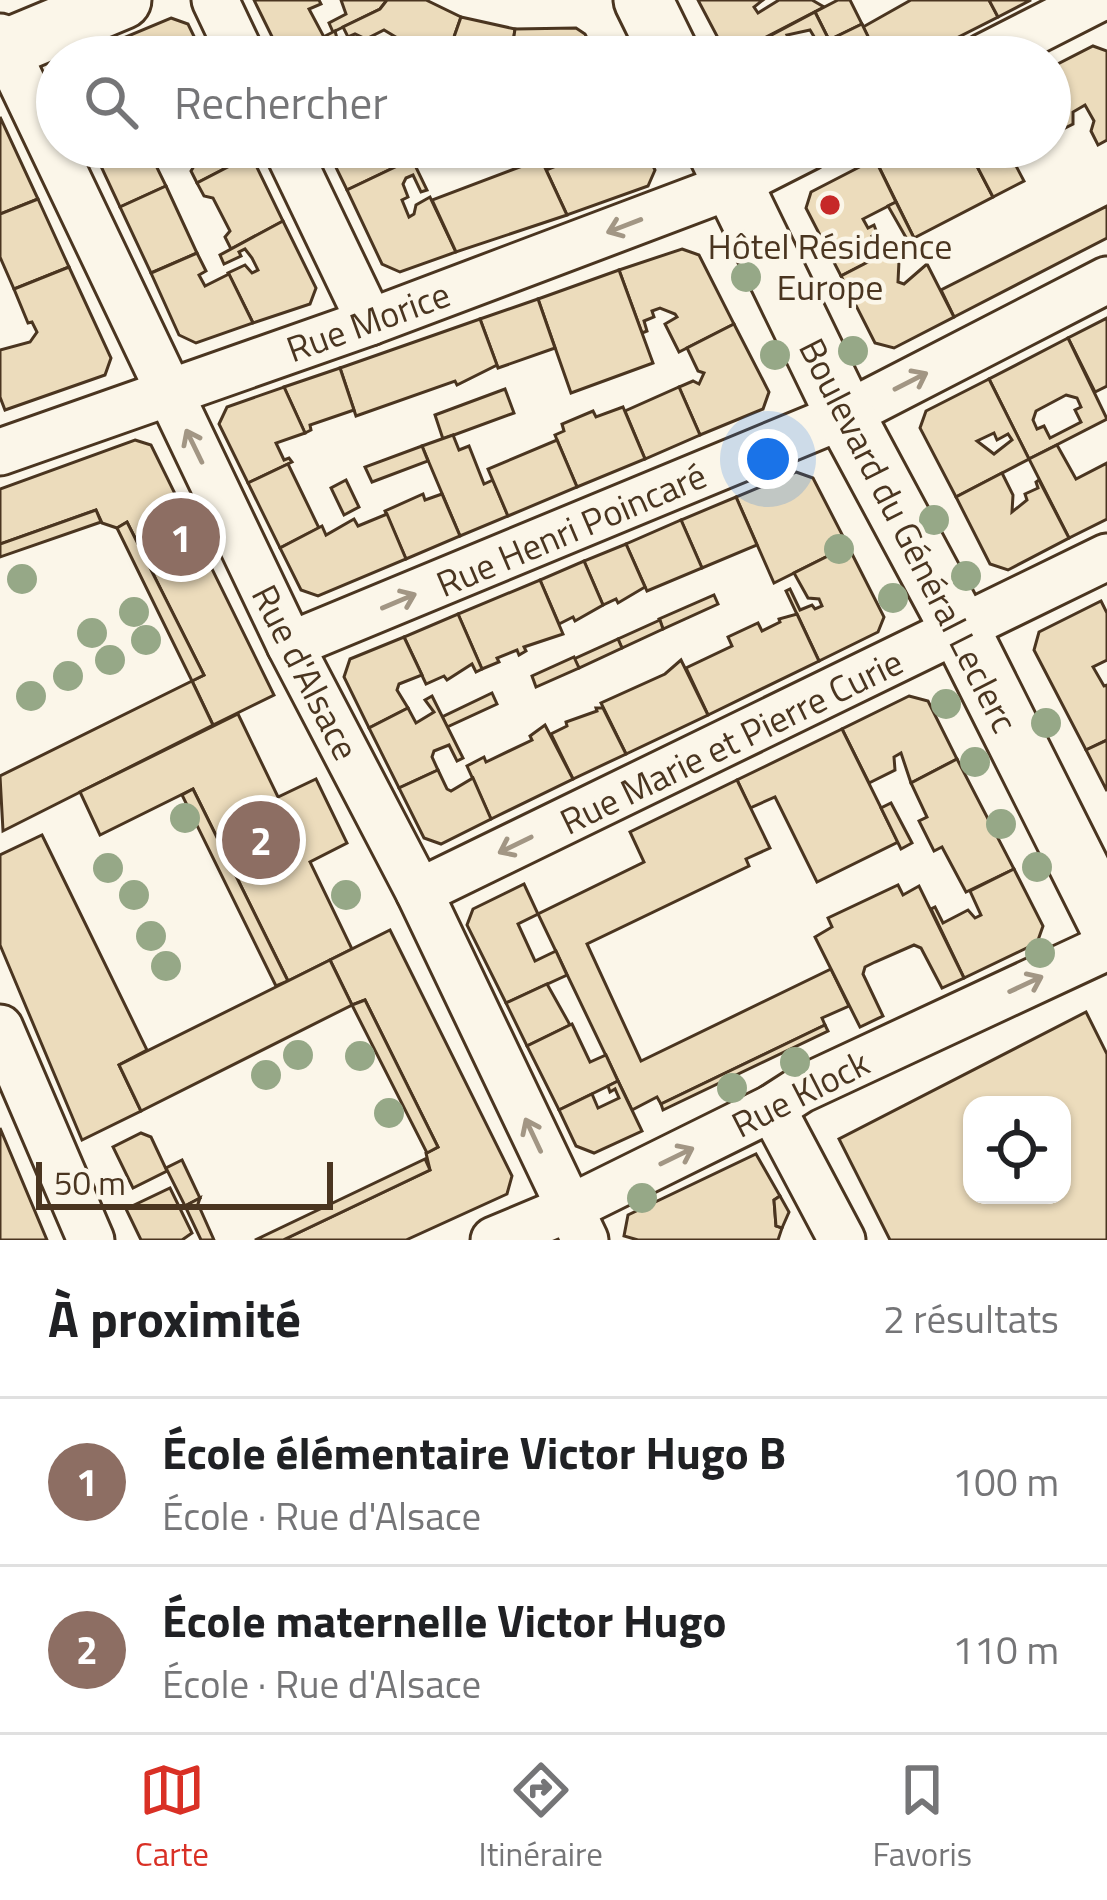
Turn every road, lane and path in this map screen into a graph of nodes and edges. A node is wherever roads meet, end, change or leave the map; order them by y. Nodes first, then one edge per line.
1 (122, 0) edge
2 (214, 0) edge
3 (643, 0) edge
4 (1096, 0) edge
5 (232, 36) edge
6 (661, 36) edge
7 (1025, 36) edge
8 (2, 46) edge
9 (36, 117) edge
10 (60, 168) edge
11 (296, 168) edge
12 (719, 168) edge
13 (725, 168) edge
14 (1107, 280) edge
15 (370, 322) junction
16 (167, 391) junction
17 (845, 415) junction
18 (0, 452) edge
19 (1107, 556) edge
20 (961, 631) junction
21 (290, 645) junction
22 (418, 892) junction
23 (1107, 922) edge
24 (1107, 947) edge
25 (0, 1028) edge
26 (772, 1108) junction
27 (577, 1225) edge
28 (91, 1240) edge
29 (494, 1240) edge
30 (842, 1240) edge

1 - 8 main road
2 - 5 street
3 - 6 main road
4 - 7 street
8 - 9 street, Rue d'Alsace
10 - 16 street, Rue d'Alsace
11 - 15 street
12 -> 15 street, Rue Morice
13 - 17 main road, Boulevard du Général Leclerc
17 -> 14 street, Rue Henri Poincaré
15 - 16 street, Rue Morice
16 - 18 street, Rue Morice
21 -> 16 street, Rue d'Alsace
17 - 20 main road, Boulevard du Général Leclerc
21 -> 17 street, Rue Henri Poincaré
19 - 20 street, Rue Marie et Pierre Curie
20 -> 22 street, Rue Marie et Pierre Curie
20 - 23 main road, Boulevard du Général Leclerc
21 - 22 street, Rue d'Alsace
27 -> 22 street, Rue d'Alsace
26 -> 24 street, Rue Klock
25 - 28 street
27 -> 26 street, Rue Klock
26 - 30 street
27 - 29 street, Rue Klock

